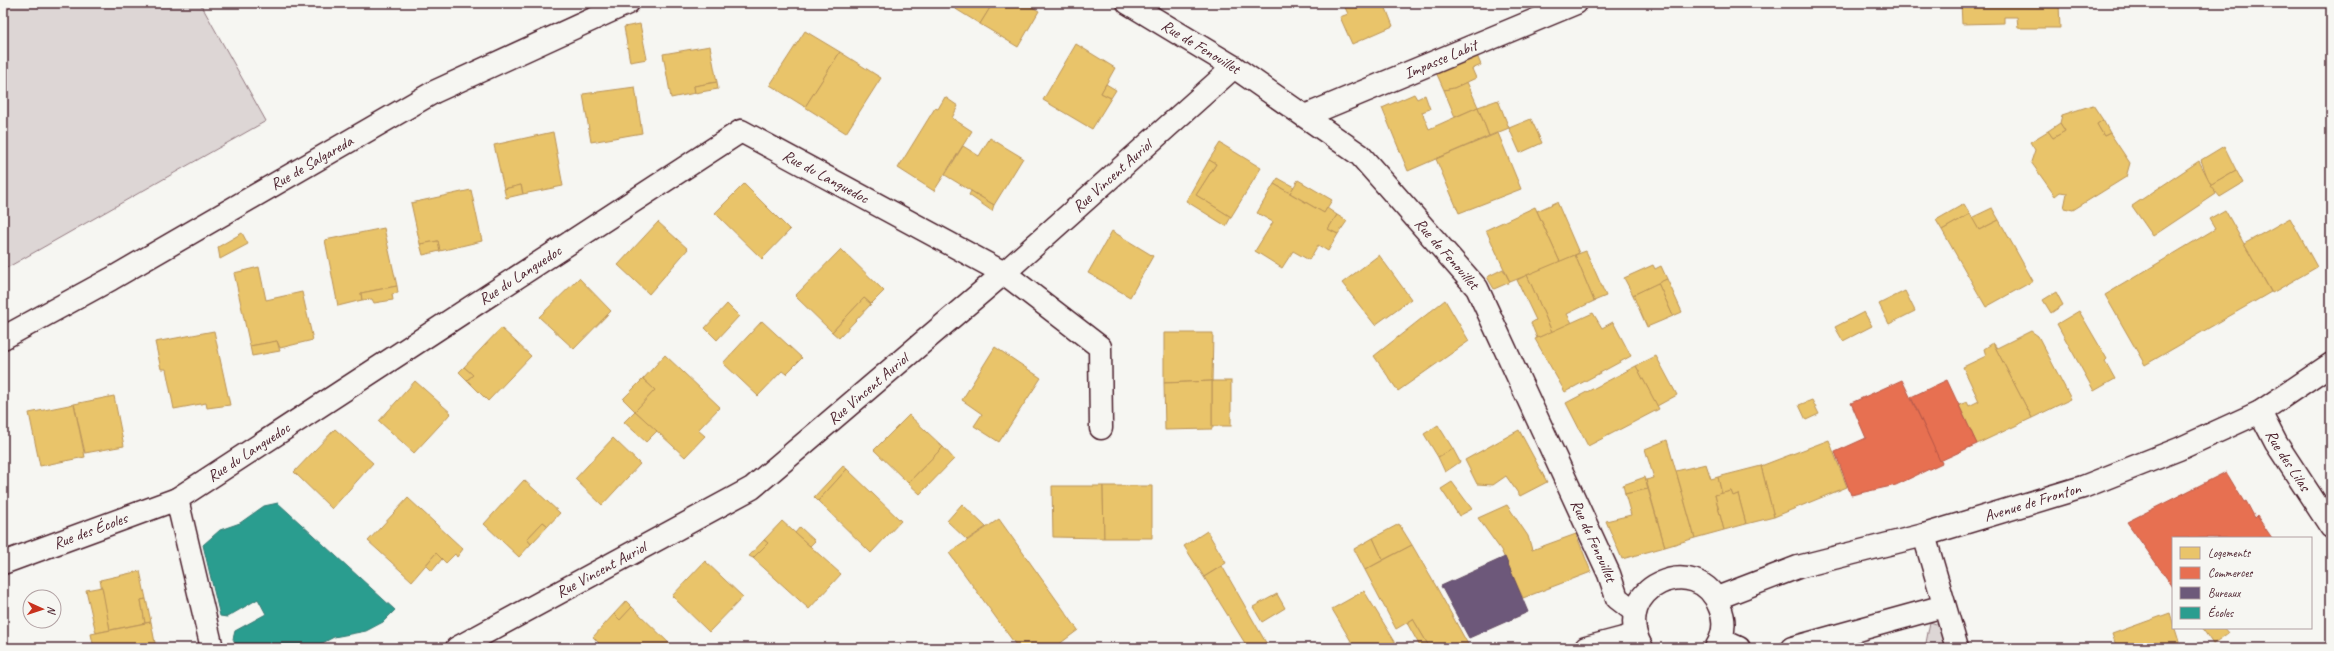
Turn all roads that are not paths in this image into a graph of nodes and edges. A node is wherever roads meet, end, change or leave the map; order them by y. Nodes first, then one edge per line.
1 (628, 3) edge
2 (1128, 3) edge
3 (1576, 3) edge
4 (1234, 67) junction
5 (1305, 116) junction
6 (1004, 273) junction
7 (3, 338) edge
8 (2331, 364) edge
9 (2260, 412) junction
10 (1101, 428) dead end
11 (177, 499) junction
12 (2331, 527) edge
13 (1924, 535) junction
14 (3, 563) edge
15 (1717, 598) junction
16 (1944, 606) junction
17 (1635, 612) junction
18 (1638, 642) edge
19 (1725, 645) edge
20 (212, 648) edge
21 (457, 648) edge
22 (1586, 648) edge
23 (1792, 648) edge
24 (1957, 648) edge

1 - 7 street, Rue de Salgareda
2 - 4 street, Rue de Fenouillet
3 - 5 street, Impasse Labit
4 - 5 street, Rue de Fenouillet
4 - 6 street, Rue Vincent Auriol
5 - 17 street, Rue de Fenouillet
6 - 10 street
6 - 11 street, Rue du Languedoc
6 - 21 street, Rue Vincent Auriol
8 - 9 street, Avenue de Fronton
9 - 12 street, Rue des Lilas
9 - 13 street, Avenue de Fronton
11 - 14 street, Rue des Écoles
11 - 20 street
13 - 15 street, Avenue de Fronton
13 - 16 street
15 - 17 street
15 - 19 street
16 - 23 street
16 - 24 street
17 - 18 street
18 - 22 street

